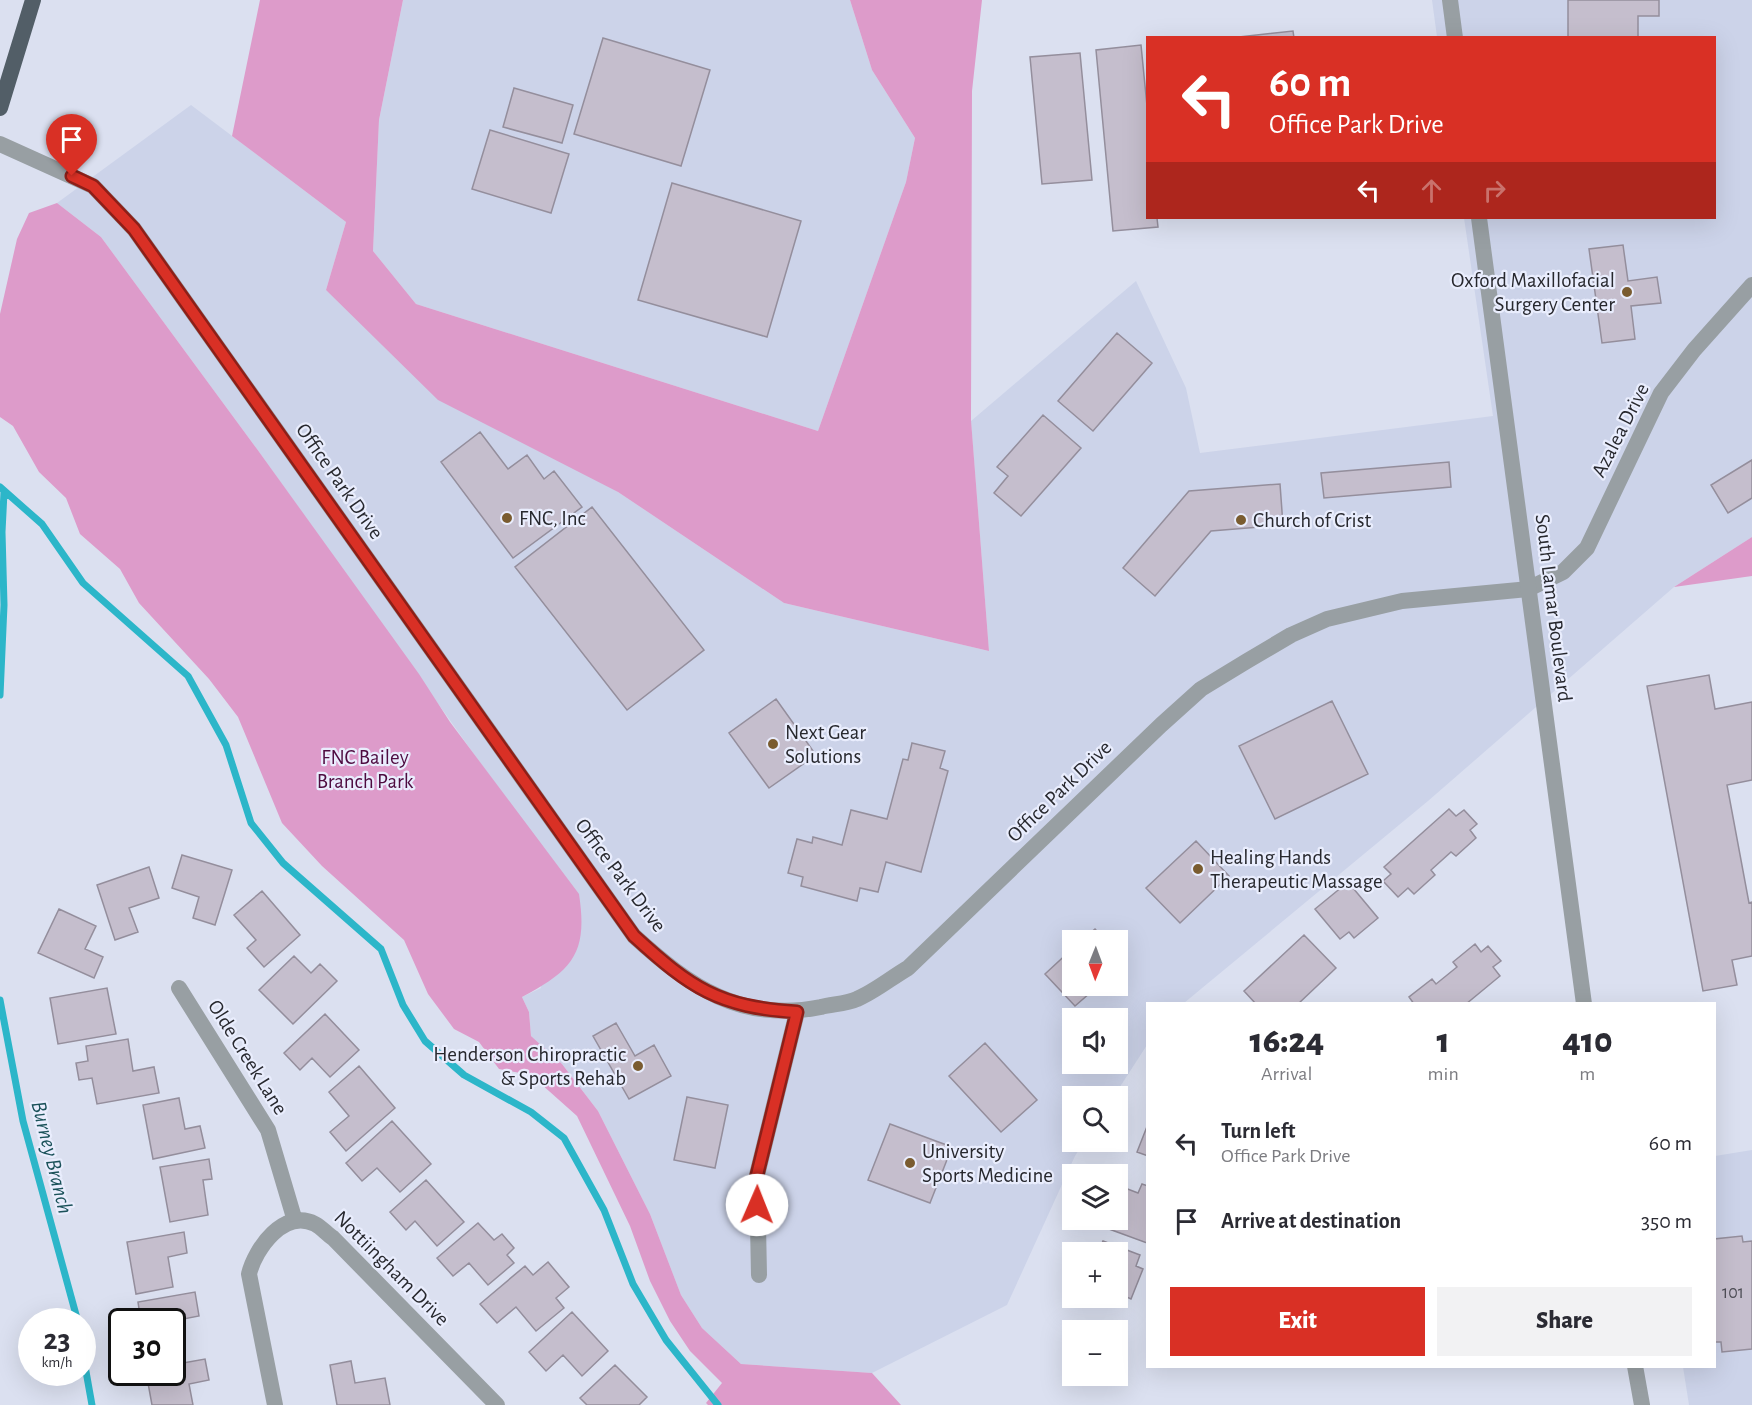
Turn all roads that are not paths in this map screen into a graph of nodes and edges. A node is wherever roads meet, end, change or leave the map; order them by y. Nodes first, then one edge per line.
1 (33, 0) edge
2 (1450, 0) edge
3 (1455, 36) edge
4 (0, 108) edge
5 (0, 144) edge
6 (1479, 219) edge
7 (1752, 285) edge
8 (1528, 589) junction
9 (179, 988) dead end
10 (1584, 1002) edge
11 (797, 1012) junction
12 (296, 1221) junction
13 (759, 1275) dead end
14 (1635, 1368) edge
15 (275, 1405) edge
16 (497, 1405) edge
17 (1642, 1405) edge

1 - 4 highway
2 - 3 street
5 - 11 street, Office Park Drive
6 - 8 street, South Lamar Boulevard
7 - 8 street, Azalea Drive
8 - 10 street, South Lamar Boulevard
8 - 11 street, Office Park Drive
9 - 12 street, Olde Creek Lane
11 - 13 street
12 - 15 street
12 - 16 street, Nottiingham Drive
14 - 17 street

